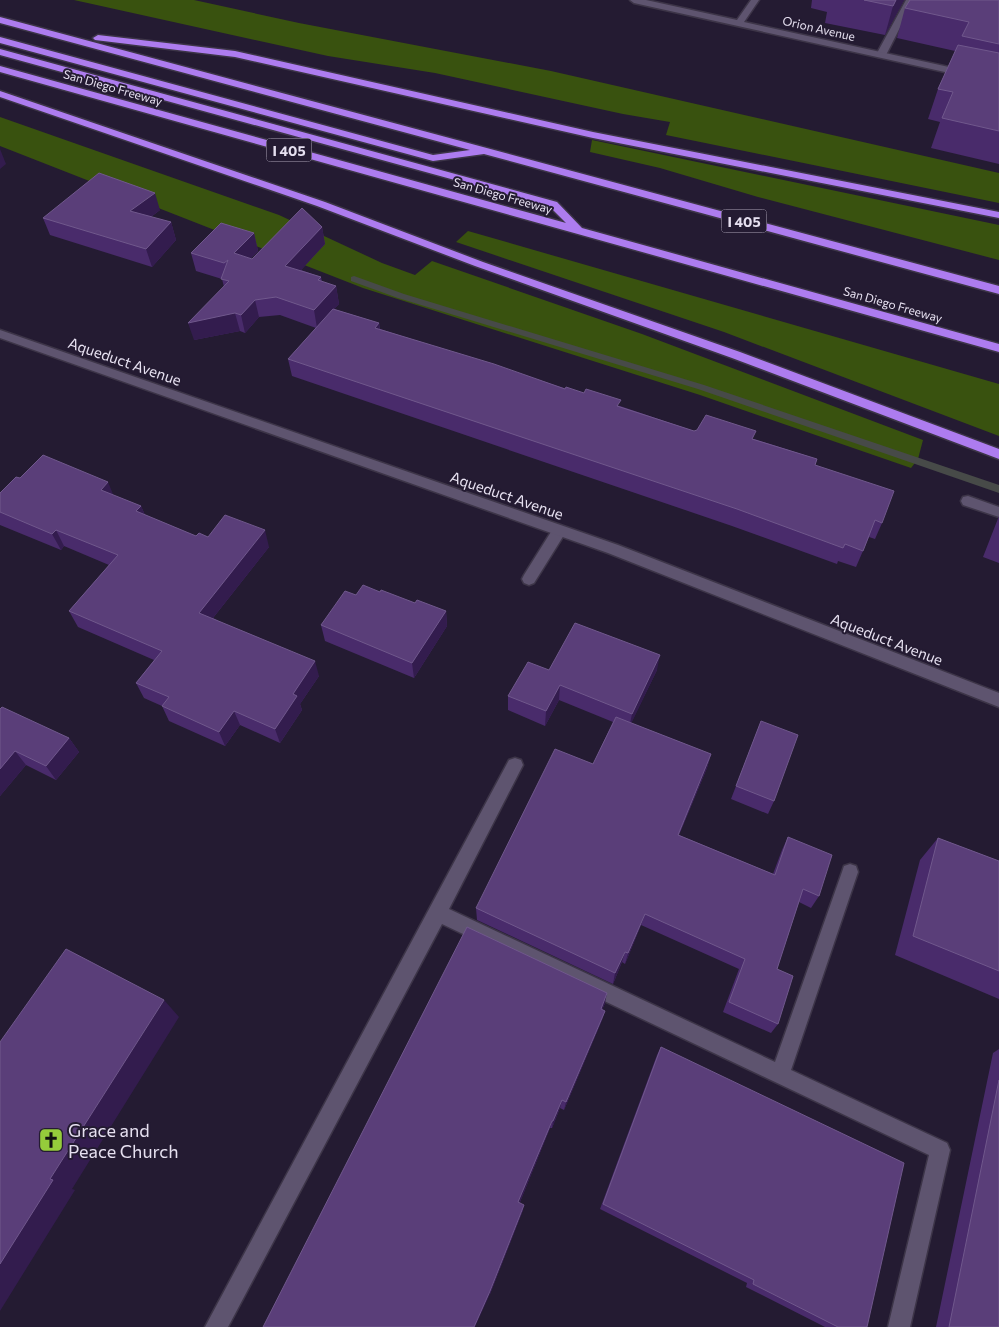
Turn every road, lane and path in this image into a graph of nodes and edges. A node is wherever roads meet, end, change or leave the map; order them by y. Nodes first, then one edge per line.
1 (634, 0) edge
2 (755, 0) edge
3 (910, 0) edge
4 (0, 20) edge
5 (740, 23) junction
6 (44, 32) junction
7 (0, 40) edge
8 (0, 52) edge
9 (881, 54) junction
10 (0, 70) edge
11 (999, 81) edge
12 (0, 94) edge
13 (489, 151) junction
14 (999, 214) edge
15 (578, 231) junction
16 (999, 290) edge
17 (0, 334) edge
18 (999, 348) edge
19 (999, 454) edge
20 (968, 501) dead end
21 (999, 512) edge
22 (560, 531) junction
23 (529, 579) dead end
24 (999, 700) edge
25 (515, 765) dead end
26 (850, 872) dead end
27 (438, 913) junction
28 (780, 1075) junction
29 (216, 1327) edge
30 (898, 1327) edge

1 - 5 street, Orion Avenue
2 - 5 street
3 - 9 street
4 - 6 highway, I 405
5 - 9 street, Orion Avenue
6 - 13 highway, I 405
6 - 14 highway
7 - 13 highway
8 - 15 highway
9 - 11 street, Orion Avenue
10 - 15 highway, San Diego Freeway / I 405
12 - 19 highway
13 - 16 highway, I 405
15 - 18 highway, San Diego Freeway / I 405
17 - 22 street, Aqueduct Avenue
20 - 21 street
22 - 23 street
22 - 24 street, Aqueduct Avenue
25 - 27 street
26 - 28 street
27 - 28 street
27 - 29 street
28 - 30 street

